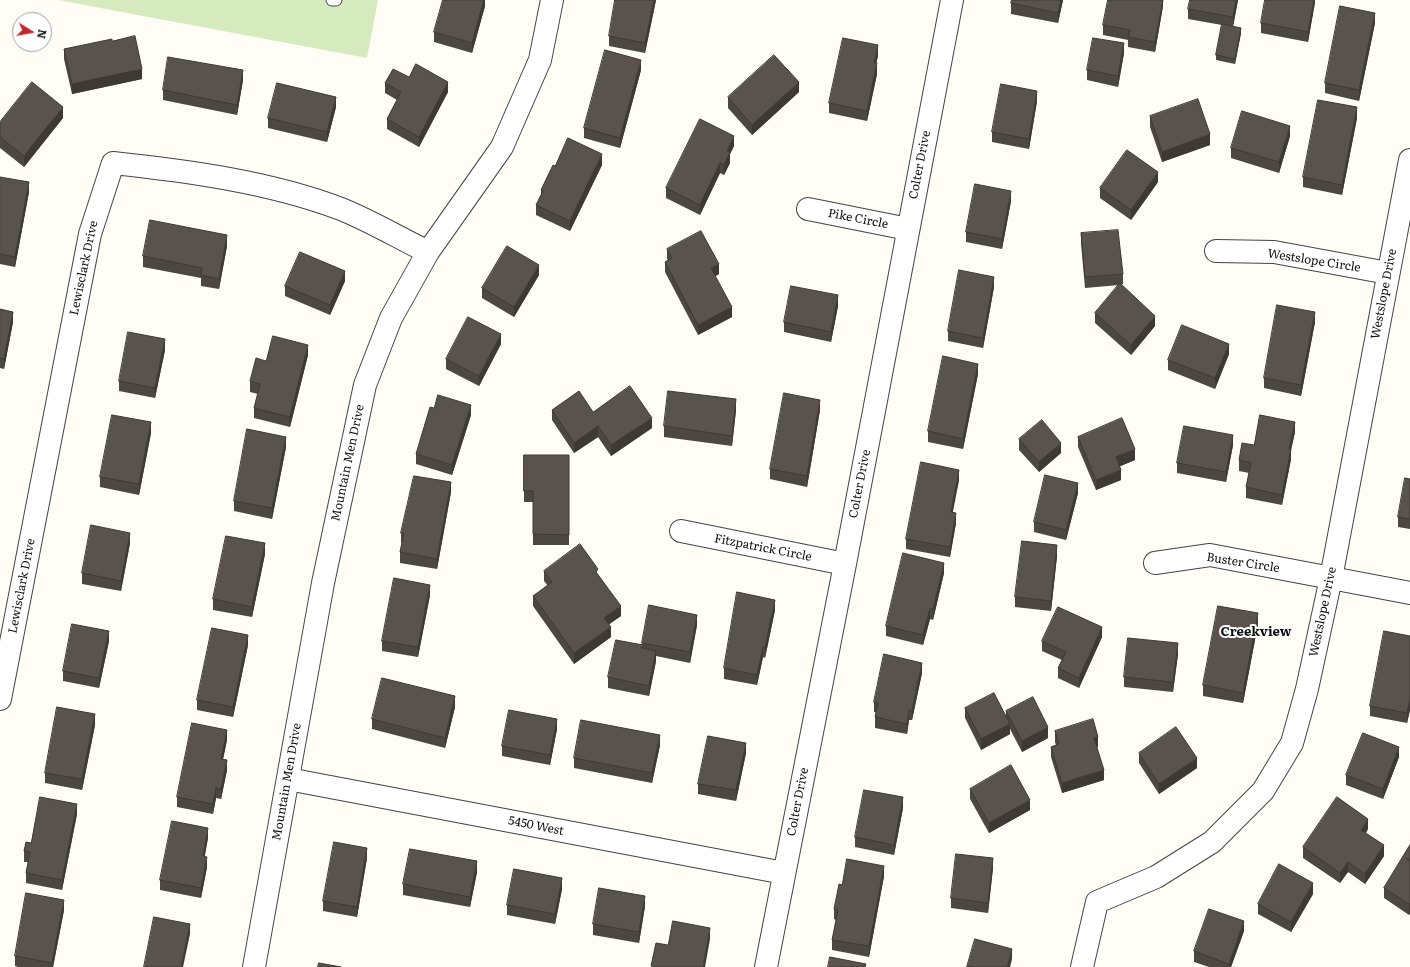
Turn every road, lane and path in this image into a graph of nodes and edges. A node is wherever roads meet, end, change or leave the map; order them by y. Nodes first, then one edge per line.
1 (332, 0) edge
2 (336, 0) edge
3 (552, 0) edge
4 (952, 0) edge
5 (1410, 160) edge
6 (808, 209) dead end
7 (908, 229) junction
8 (1216, 251) dead end
9 (428, 252) junction
10 (1388, 273) junction
11 (680, 531) dead end
12 (1155, 563) dead end
13 (845, 564) junction
14 (1331, 578) junction
15 (1410, 593) edge
16 (0, 699) edge
17 (288, 779) junction
18 (784, 873) junction
19 (254, 967) edge
20 (766, 967) edge
21 (1082, 967) edge

1 - 2 lane
3 - 9 street, Mountain Men Drive
4 - 7 street, Colter Drive
5 - 10 street, Westslope Drive
6 - 7 street, Pike Circle
7 - 13 street, Colter Drive
8 - 10 street, Westslope Circle
9 - 16 street, Lewisclark Drive
9 - 17 street, Mountain Men Drive
10 - 14 street, Westslope Drive
11 - 13 street, Fitzpatrick Circle
12 - 14 street, Buster Circle
13 - 18 street, Colter Drive
14 - 15 street, Buster Circle
14 - 21 street, Westslope Drive
17 - 18 street, 5450 West
17 - 19 street, Mountain Men Drive
18 - 20 street, Colter Drive

